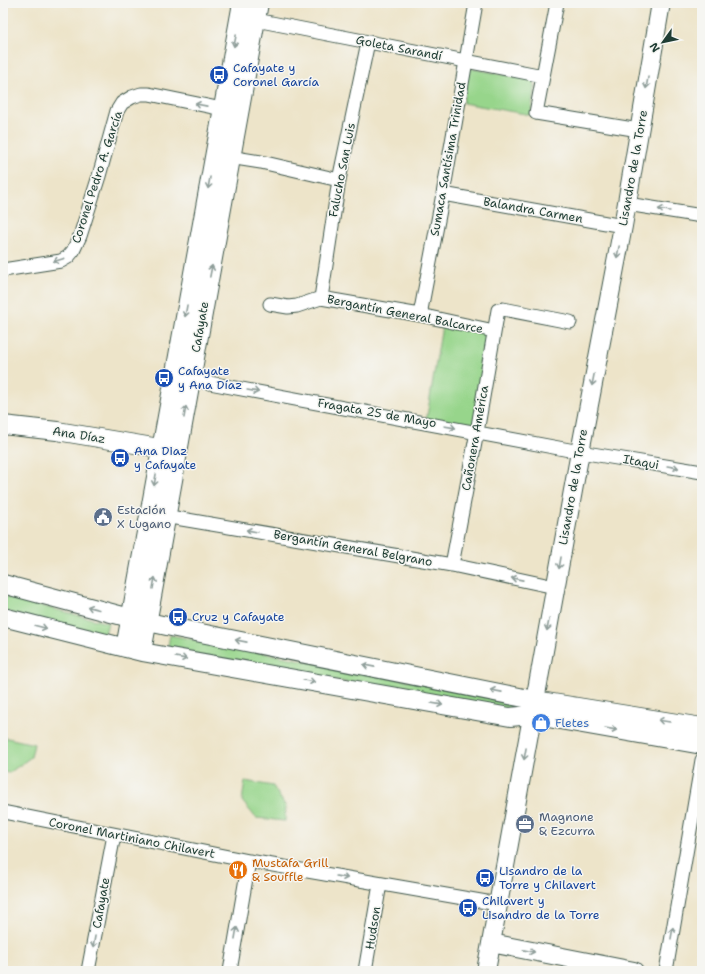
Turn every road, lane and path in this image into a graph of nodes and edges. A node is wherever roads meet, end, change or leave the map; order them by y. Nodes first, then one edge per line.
1 (242, 3) edge
2 (476, 3) edge
3 (557, 3) edge
4 (661, 3) edge
5 (258, 12) edge
6 (368, 42) junction
7 (465, 61) junction
8 (543, 76) junction
9 (231, 111) junction
10 (639, 130) junction
11 (214, 154) junction
12 (232, 157) junction
13 (339, 180) junction
14 (443, 194) junction
15 (627, 204) junction
16 (702, 216) edge
17 (623, 226) junction
18 (3, 270) edge
19 (321, 298) junction
20 (270, 304) dead end
21 (498, 310) joint
22 (420, 315) junction
23 (570, 322) dead end
24 (494, 332) junction
25 (182, 378) junction
26 (3, 424) edge
27 (477, 432) junction
28 (169, 449) junction
29 (580, 452) junction
30 (702, 472) edge
31 (158, 515) junction
32 (452, 566) junction
33 (3, 584) edge
34 (555, 586) junction
35 (3, 617) edge
36 (139, 620) junction
37 (125, 648) junction
38 (142, 652) junction
39 (533, 708) junction
40 (702, 728) edge
41 (702, 745) edge
42 (702, 760) edge
43 (3, 812) edge
44 (114, 835) junction
45 (249, 861) junction
46 (380, 884) junction
47 (498, 904) junction
48 (491, 943) junction
49 (88, 971) edge
50 (230, 971) edge
51 (365, 971) edge
52 (486, 971) edge
53 (634, 971) edge
54 (666, 971) edge

1 -> 9 street, Cafayate
2 - 7 street, Sumaca Santísima Trinidad
3 - 8 street
4 -> 10 street, Lisandro de la Torre
5 - 6 street, Goleta Sarandí
5 - 9 street, Cafayate
6 - 7 street, Goleta Sarandí
6 - 13 street, Falucho San Luis
7 - 8 street, Goleta Sarandí
7 - 14 street, Sumaca Santísima Trinidad
8 - 10 street
9 - 11 street, Cafayate
9 - 12 street, Cafayate
9 -> 18 street, Coronel Pedro A. García
10 - 15 street, Lisandro de la Torre
11 - 12 street
11 -> 25 street, Cafayate
12 - 13 street
25 -> 12 street, Cafayate
13 - 19 street, Falucho San Luis
14 - 17 street, Balandra Carmen
14 - 22 street, Sumaca Santísima Trinidad
16 -> 15 street
15 - 17 street, Lisandro de la Torre
17 -> 29 street, Lisandro de la Torre
19 - 20 street, Bergantín General Balcarce
19 - 22 street, Bergantín General Balcarce
21 - 23 street, Bergantín General Balcarce
21 - 24 street, Cañonera América
22 - 24 street, Bergantín General Balcarce
24 - 27 street, Cañonera América
25 -> 27 street, Fragata 25 de Mayo
25 - 28 street, Cafayate
26 - 28 street, Ana Díaz
27 - 29 street, Fragata 25 de Mayo
27 - 32 street, Cañonera América
28 - 31 street, Cafayate
29 -> 30 street, Itaqui
29 -> 34 street, Lisandro de la Torre
32 -> 31 street, Bergantín General Belgrano
31 - 36 street, Cafayate
34 -> 32 street, Bergantín General Belgrano
36 -> 33 street
34 -> 39 street, Lisandro de la Torre
35 -> 37 street
36 - 37 street, Cafayate
36 - 38 street, Cafayate
39 -> 36 street
37 - 38 street
38 -> 39 street
40 -> 39 street
39 -> 41 street
39 -> 47 street, Lisandro de la Torre
54 -> 42 street
43 - 44 street, Coronel Martiniano Chilavert
44 - 45 street, Coronel Martiniano Chilavert
44 -> 49 street, Cafayate
45 -> 46 street, Coronel Martiniano Chilavert
50 -> 45 street
46 - 47 street, Coronel Martiniano Chilavert
46 - 51 street, Hudson
47 - 48 street, Lisandro de la Torre
48 - 52 street, Lisandro de la Torre
48 -> 53 street

